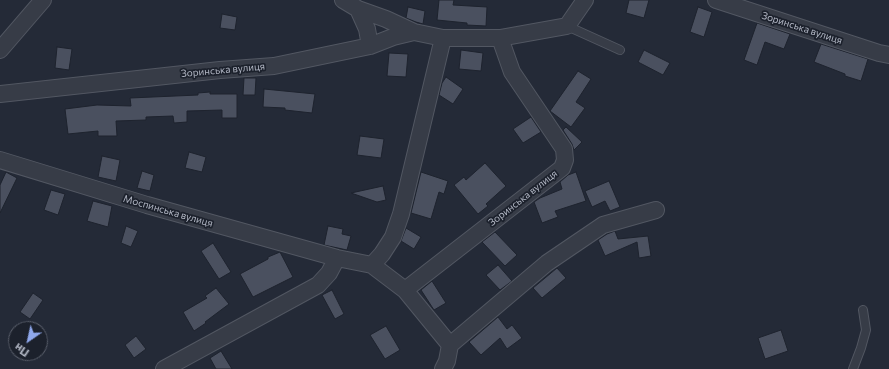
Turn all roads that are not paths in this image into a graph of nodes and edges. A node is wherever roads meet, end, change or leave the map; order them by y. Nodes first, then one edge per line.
1 (43, 0) edge
2 (344, 0) edge
3 (585, 0) edge
4 (716, 0) edge
5 (358, 9) junction
6 (567, 26) junction
7 (414, 32) junction
8 (443, 38) junction
9 (500, 38) junction
10 (370, 46) junction
11 (0, 50) edge
12 (620, 50) dead end
13 (889, 55) edge
14 (0, 94) edge
15 (0, 160) edge
16 (656, 210) dead end
17 (337, 258) junction
18 (372, 265) junction
19 (405, 290) junction
20 (863, 310) dead end
21 (450, 345) junction
22 (164, 369) edge
23 (443, 369) edge
24 (853, 369) edge

1 - 11 street
2 - 5 street
3 - 6 street
4 - 13 street, Зоринська вулиця
5 - 7 street
5 - 10 street
6 - 9 street, Зоринська вулиця
6 - 12 lane
7 - 8 street, Зоринська вулиця
7 - 10 street, Зоринська вулиця
8 - 9 street, Зоринська вулиця
8 - 18 street
9 - 19 street, Зоринська вулиця
10 - 14 street, Зоринська вулиця
15 - 17 street, Моспинська вулиця
16 - 21 street
17 - 18 street, Моспинська вулиця
17 - 22 street
18 - 19 street, Моспинська вулиця
19 - 21 street, Моспинська вулиця
20 - 24 lane
21 - 23 street

